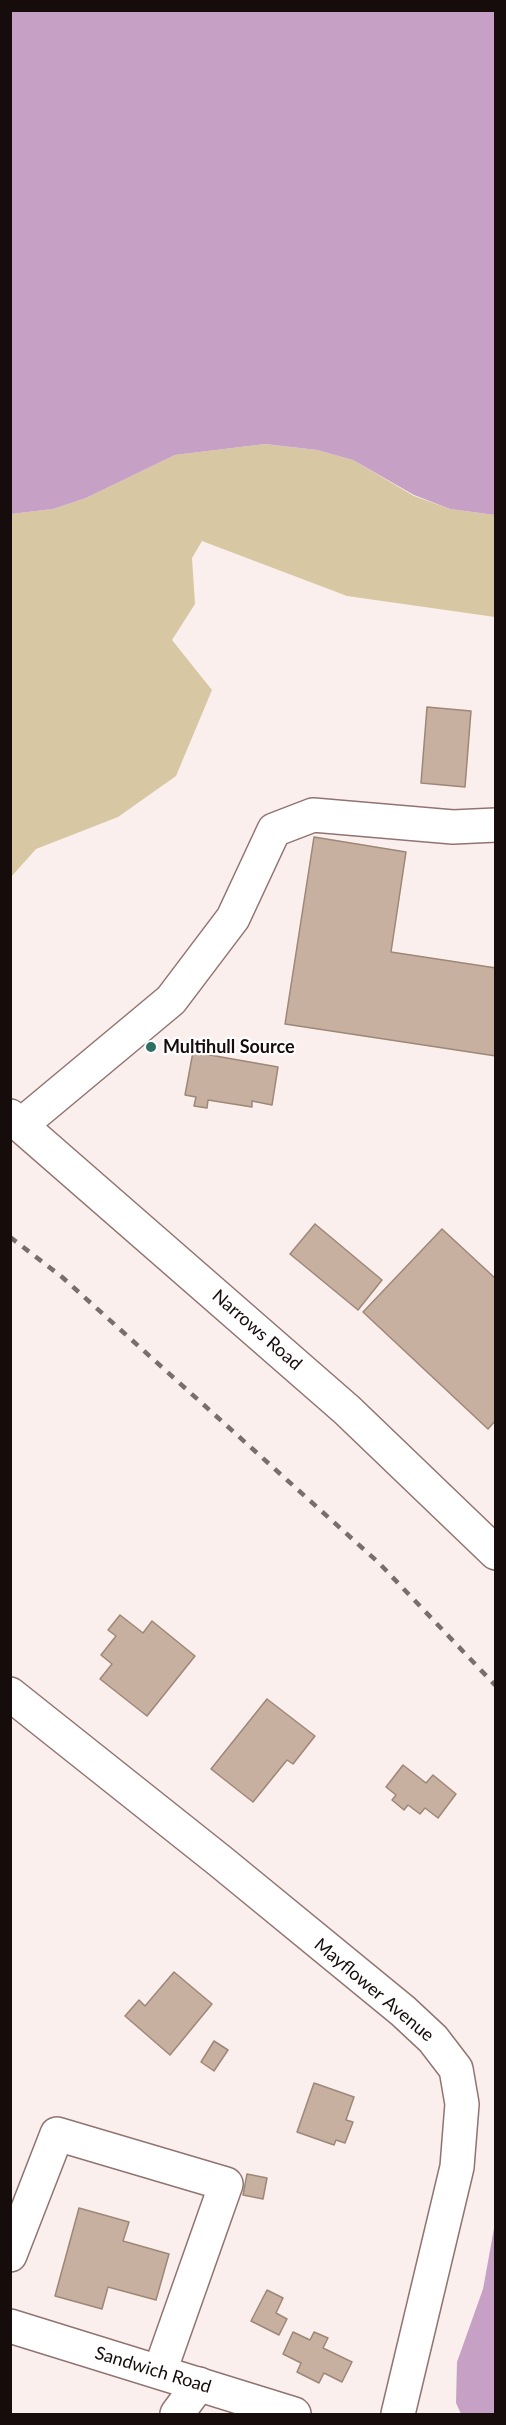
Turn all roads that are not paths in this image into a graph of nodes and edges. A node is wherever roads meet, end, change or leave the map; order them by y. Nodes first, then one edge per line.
1 (495, 825) edge
2 (16, 1120) edge
3 (495, 1553) edge
4 (10, 1694) edge
5 (10, 2255) edge
6 (10, 2326) edge
7 (160, 2371) junction
8 (200, 2384) junction
9 (290, 2414) edge
10 (177, 2415) edge
11 (398, 2415) edge

1 - 2 main road
2 - 3 main road, Narrows Road
4 - 11 main road, Mayflower Avenue
5 - 7 main road
6 - 7 main road, Sandwich Road
7 - 8 main road, Sandwich Road
8 - 9 main road, Sandwich Road
8 - 10 main road

